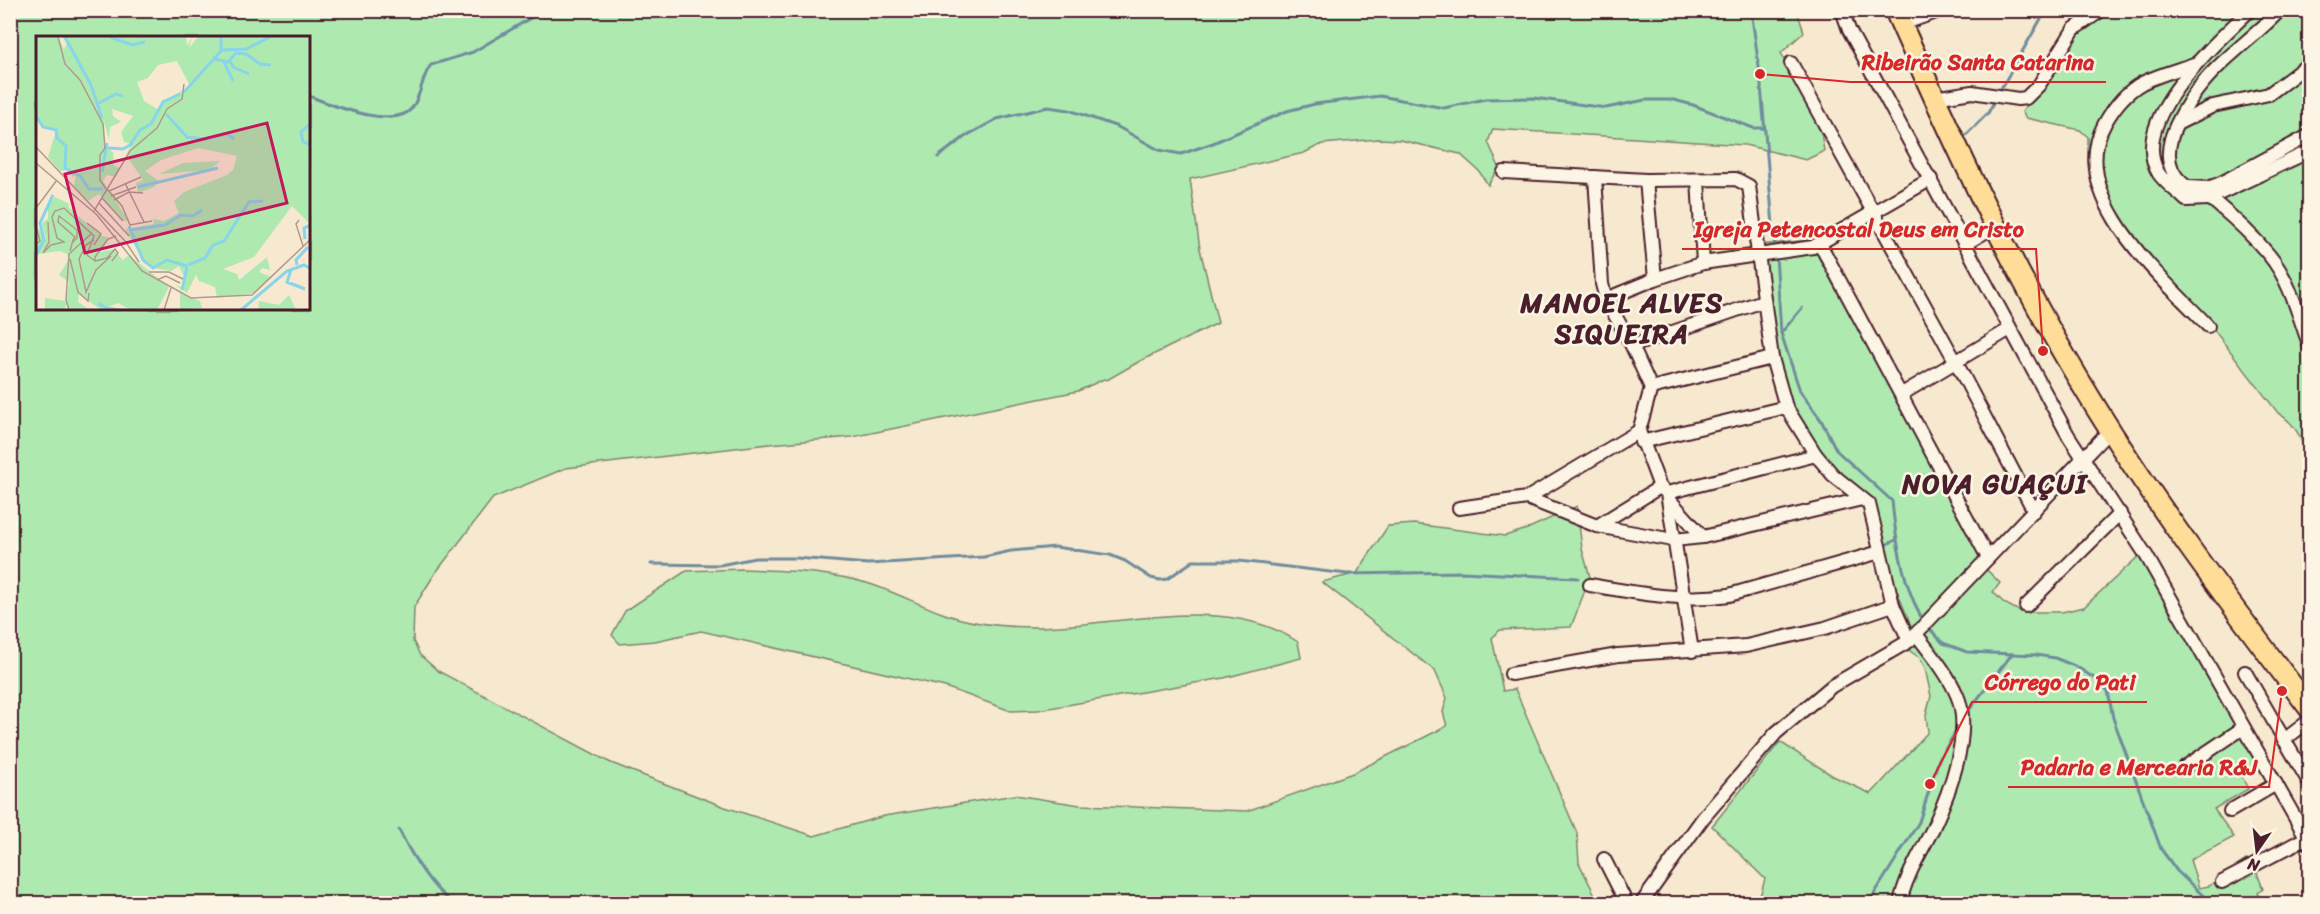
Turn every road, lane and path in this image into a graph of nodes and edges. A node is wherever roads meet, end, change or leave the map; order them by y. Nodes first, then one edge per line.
1 (1842, 10) edge
2 (1942, 10) edge
3 (2102, 10) edge
4 (2250, 10) edge
5 (2280, 10) edge
6 (1899, 17) edge
7 (1791, 63) dead end
8 (2310, 63) edge
9 (2195, 64) junction
10 (1934, 98) junction
11 (2177, 124) junction
12 (2310, 135) edge
13 (2310, 152) edge
14 (1504, 172) dead end
15 (1595, 177) junction
16 (1646, 180) junction
17 (1698, 180) junction
18 (1931, 180) junction
19 (2189, 187) junction
20 (2208, 199) junction
21 (1874, 214) junction
22 (1995, 226) junction
23 (1820, 244) junction
24 (1965, 244) junction
25 (1770, 252) junction
26 (1703, 263) junction
27 (1654, 279) junction
28 (1606, 299) junction
29 (1763, 301) junction
30 (2208, 326) dead end
31 (2010, 329) junction
32 (1632, 346) junction
33 (2310, 347) edge
34 (1772, 358) junction
35 (1957, 364) junction
36 (1651, 388) junction
37 (1902, 394) junction
38 (1786, 407) junction
39 (2110, 430) junction
40 (1640, 437) junction
41 (1816, 455) junction
42 (2083, 460) junction
43 (1665, 493) junction
44 (1527, 498) junction
45 (1862, 499) junction
46 (1458, 508) dead end
47 (2034, 512) junction
48 (2120, 513) junction
49 (1597, 526) junction
50 (1703, 537) junction
51 (1674, 540) junction
52 (1880, 552) junction
53 (1988, 558) junction
54 (1590, 585) dead end
55 (1683, 599) junction
56 (1893, 605) junction
57 (2026, 606) dead end
58 (1919, 631) junction
59 (1692, 651) junction
60 (2245, 672) dead end
61 (1511, 674) dead end
62 (2310, 709) edge
63 (2310, 720) edge
64 (2243, 728) junction
65 (2284, 740) junction
66 (2185, 767) dead end
67 (2276, 784) junction
68 (2310, 784) edge
69 (2230, 811) dead end
70 (2308, 841) edge
71 (1604, 859) dead end
72 (2222, 882) dead end
73 (1627, 903) edge
74 (1641, 903) edge
75 (1900, 903) edge

1 - 18 street
2 - 6 street
3 - 10 street
4 - 9 street
5 - 11 street
6 - 10 highway
7 - 21 street
8 - 11 street
9 - 20 street
9 - 30 street
10 - 22 highway
11 - 19 street
12 - 19 street
13 - 20 street
14 - 15 street
15 - 16 street
15 - 28 street
16 - 17 street
16 - 27 street
17 - 25 street
17 - 26 street
18 - 21 street
18 - 24 street
19 - 20 street
20 - 33 street
21 - 23 street
21 - 35 street
22 - 24 street
22 - 39 highway
23 - 25 street
23 - 37 street
24 - 31 street
25 - 26 street
25 - 29 street
26 - 27 street
27 - 28 street
28 - 32 street
29 - 32 street
29 - 34 street
31 - 35 street
31 - 42 street
32 - 36 street
34 - 36 street
34 - 38 street
35 - 37 street
35 - 47 street
36 - 40 street
37 - 53 street
38 - 40 street
38 - 41 street
39 - 42 street
39 - 62 highway
40 - 43 street
40 - 44 street
41 - 43 street
41 - 45 street
42 - 47 street
42 - 48 street
43 - 49 street
43 - 50 street
43 - 51 street
44 - 46 street
44 - 49 street
45 - 50 street
45 - 52 street
47 - 53 street
48 - 57 street
48 - 64 street
49 - 51 street
50 - 51 street
51 - 55 street
52 - 55 street
52 - 56 street
53 - 58 street
54 - 55 street
55 - 59 street
56 - 58 street
56 - 59 street
58 - 74 street
58 - 75 street
59 - 61 street
60 - 65 street
63 - 65 street
64 - 66 street
64 - 67 street
65 - 68 street
67 - 69 street
67 - 70 street
70 - 72 street
71 - 73 street

